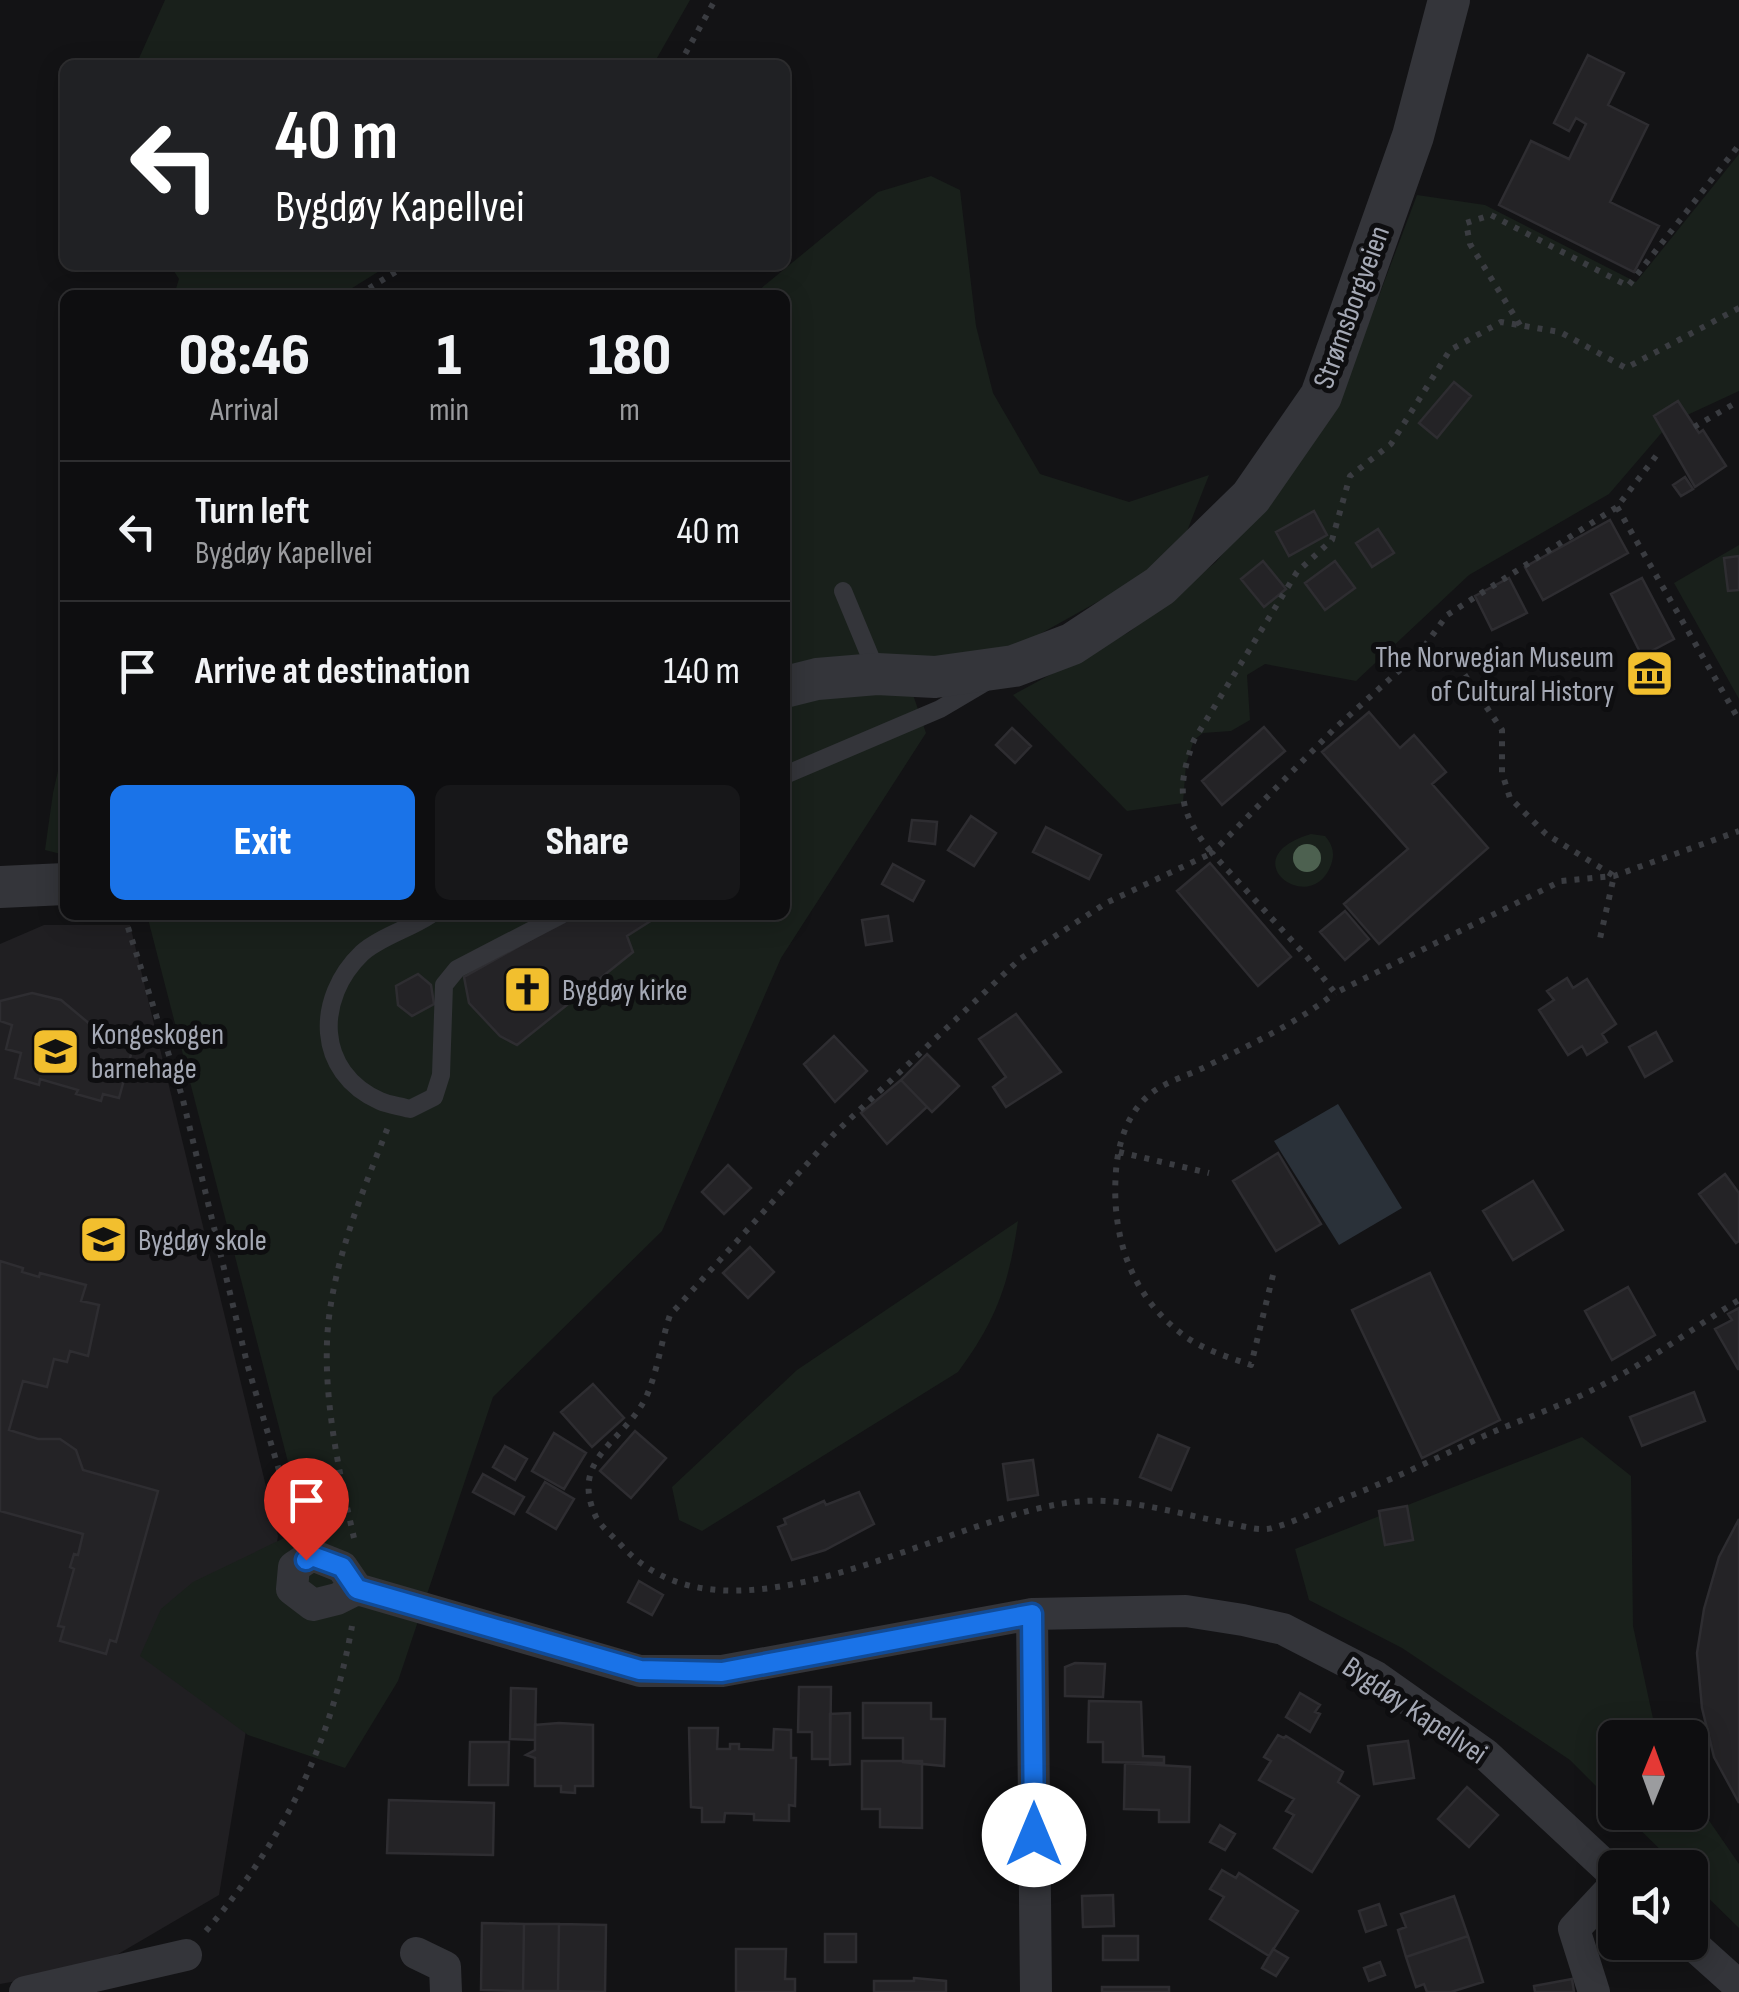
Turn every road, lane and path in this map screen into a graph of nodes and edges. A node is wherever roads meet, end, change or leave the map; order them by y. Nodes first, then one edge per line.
1 (714, 0) edge
2 (1448, 0) edge
3 (683, 60) edge
4 (1739, 145) edge
5 (398, 270) edge
6 (366, 290) edge
7 (1739, 308) edge
8 (1520, 325) junction
9 (1739, 401) edge
10 (1694, 427) dead end
11 (1656, 456) dead end
12 (1617, 507) junction
13 (842, 590) dead end
14 (1421, 651) junction
15 (1014, 666) junction
16 (877, 674) junction
17 (790, 686) edge
18 (1739, 720) edge
19 (790, 773) edge
20 (1739, 831) edge
21 (1212, 853) junction
22 (1614, 876) junction
23 (60, 884) edge
24 (0, 887) edge
25 (126, 920) edge
26 (421, 920) edge
27 (551, 920) edge
28 (1599, 944) dead end
29 (1335, 993) junction
30 (396, 1105) junction
31 (1119, 1152) junction
32 (1209, 1173) dead end
33 (1273, 1275) dead end
34 (1739, 1300) edge
35 (356, 1544) dead end
36 (306, 1560) junction
37 (353, 1591) junction
38 (1032, 1614) junction
39 (1598, 1859) edge
40 (1598, 1903) edge
41 (186, 1955) joint
42 (1708, 1958) edge
43 (1739, 1986) edge
44 (24, 1992) edge
45 (1036, 1992) edge
46 (1594, 1992) edge

1 - 3 path
2 - 15 street, Strømsborgveien
4 - 8 path
5 - 6 path
7 - 8 path
8 - 21 path
9 - 10 path
11 - 12 path
12 - 14 path
12 - 18 path
13 - 16 lane
14 - 21 path
14 - 22 path
15 - 16 street, Strømsborgveien
15 - 19 lane
16 - 17 street, Strømsborgveien
20 - 22 path
21 - 29 path
21 - 34 path
22 - 28 path
22 - 29 path
23 - 24 street
25 - 36 path
26 - 30 lane
27 - 30 lane
29 - 31 path
30 - 35 path
31 - 32 path
31 - 33 path
36 - 37 street, Bygdøy Kapellvei
36 - 37 street, Bygdøy Kapellvei
37 - 38 street, Bygdøy Kapellvei
37 - 41 path
38 - 39 street, Bygdøy Kapellvei
38 - 45 street
40 - 46 street
41 - 44 street
42 - 43 street

